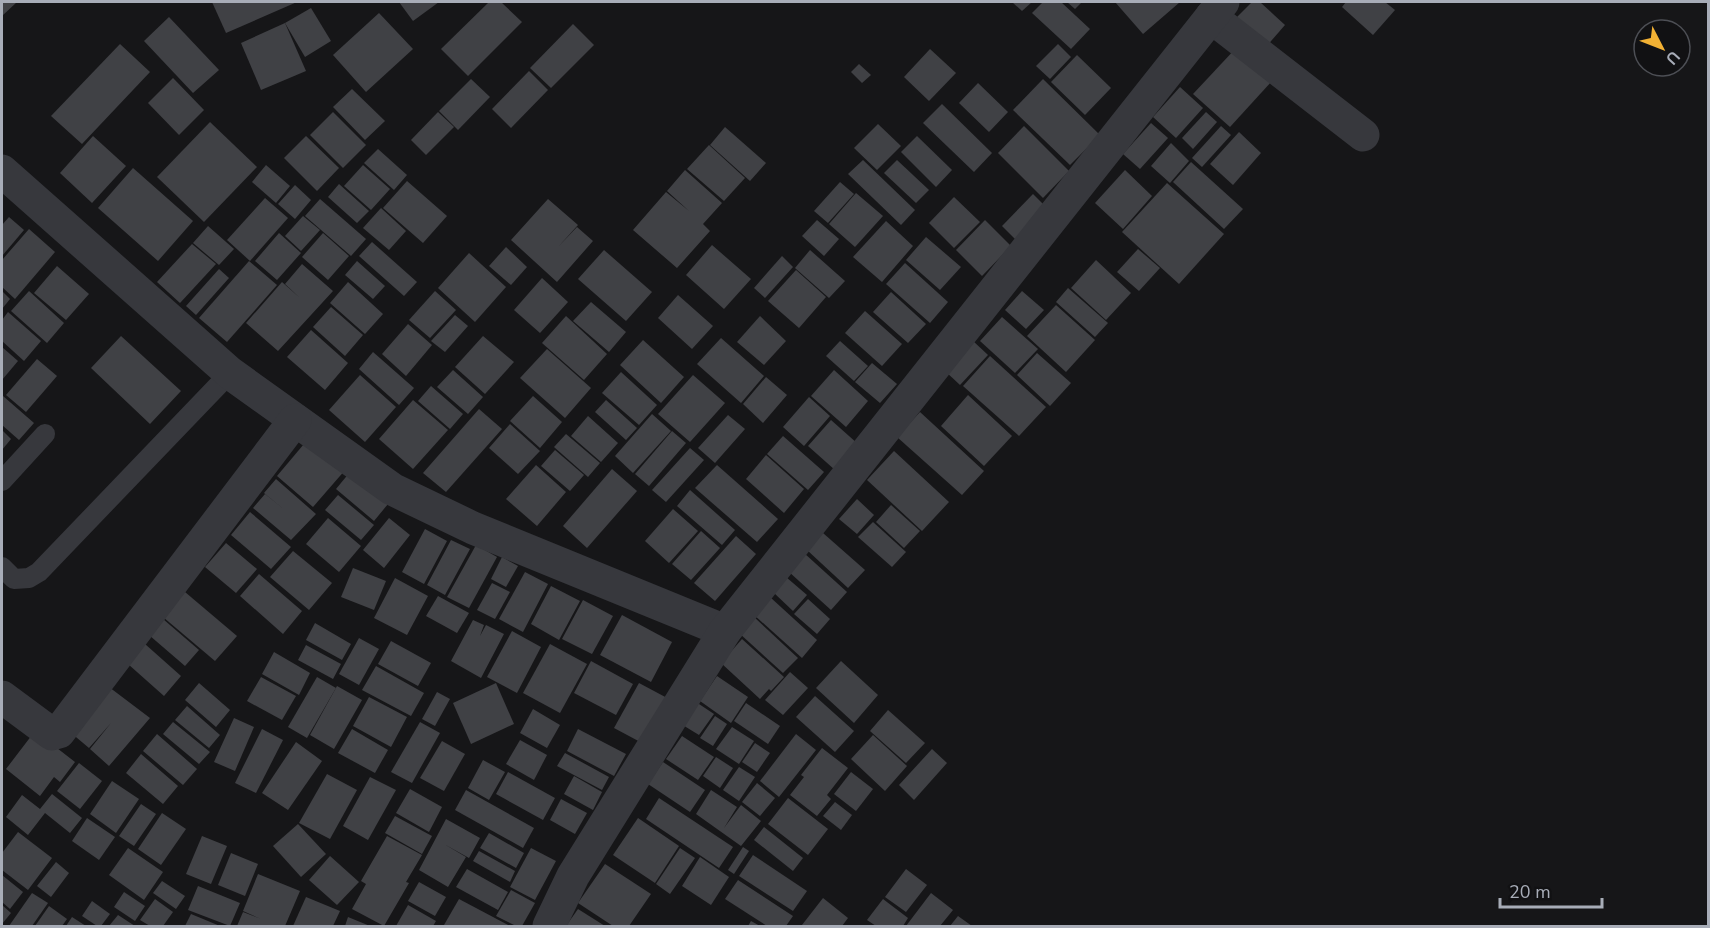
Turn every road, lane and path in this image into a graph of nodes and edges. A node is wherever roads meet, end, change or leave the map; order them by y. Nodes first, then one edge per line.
1 (1217, 9) edge
2 (1363, 135) dead end
3 (2, 171) edge
4 (230, 373) junction
5 (296, 420) junction
6 (45, 434) dead end
7 (2, 481) edge
8 (2, 567) edge
9 (724, 630) junction
10 (2, 697) edge
11 (549, 927) edge

1 - 2 street
1 - 9 street
3 - 4 street
4 - 5 street
4 - 8 lane
5 - 9 street
5 - 10 street
6 - 7 lane
9 - 11 street

